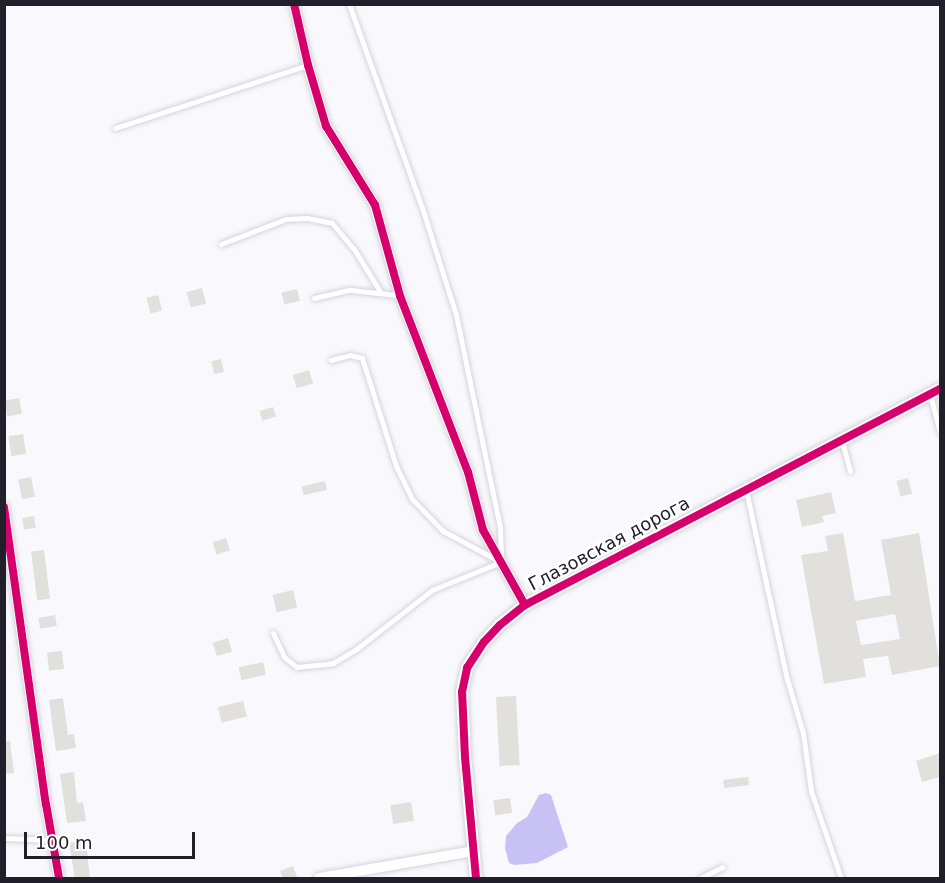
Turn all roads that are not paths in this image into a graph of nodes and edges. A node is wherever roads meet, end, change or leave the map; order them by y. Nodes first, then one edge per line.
1 (294, 4) edge
2 (349, 4) edge
3 (308, 65) junction
4 (115, 128) dead end
5 (221, 244) dead end
6 (381, 293) junction
7 (400, 296) junction
8 (314, 298) dead end
9 (331, 360) dead end
10 (935, 392) edge
11 (940, 433) edge
12 (842, 441) junction
13 (850, 471) dead end
14 (746, 489) junction
15 (4, 507) edge
16 (501, 562) junction
17 (525, 605) junction
18 (273, 633) dead end
19 (4, 838) edge
20 (52, 840) junction
21 (474, 851) junction
22 (723, 867) dead end
23 (59, 879) edge
24 (319, 879) edge
25 (476, 879) edge
26 (700, 879) edge
27 (841, 879) edge

1 - 3 street
2 - 16 lane
3 - 4 lane
3 - 7 street
5 - 6 lane
6 - 7 lane
6 - 8 lane
7 - 16 street
9 - 16 lane
10 - 11 lane
10 - 12 street, Глазовская дорога
12 - 13 lane
12 - 14 street, Глазовская дорога
14 - 17 street, Глазовская дорога
14 - 27 lane
15 - 20 street
16 - 17 street
16 - 18 lane
17 - 21 street, Глазовская дорога
19 - 20 lane
20 - 23 street
21 - 24 street
21 - 25 street, Глазовская дорога
22 - 26 lane

